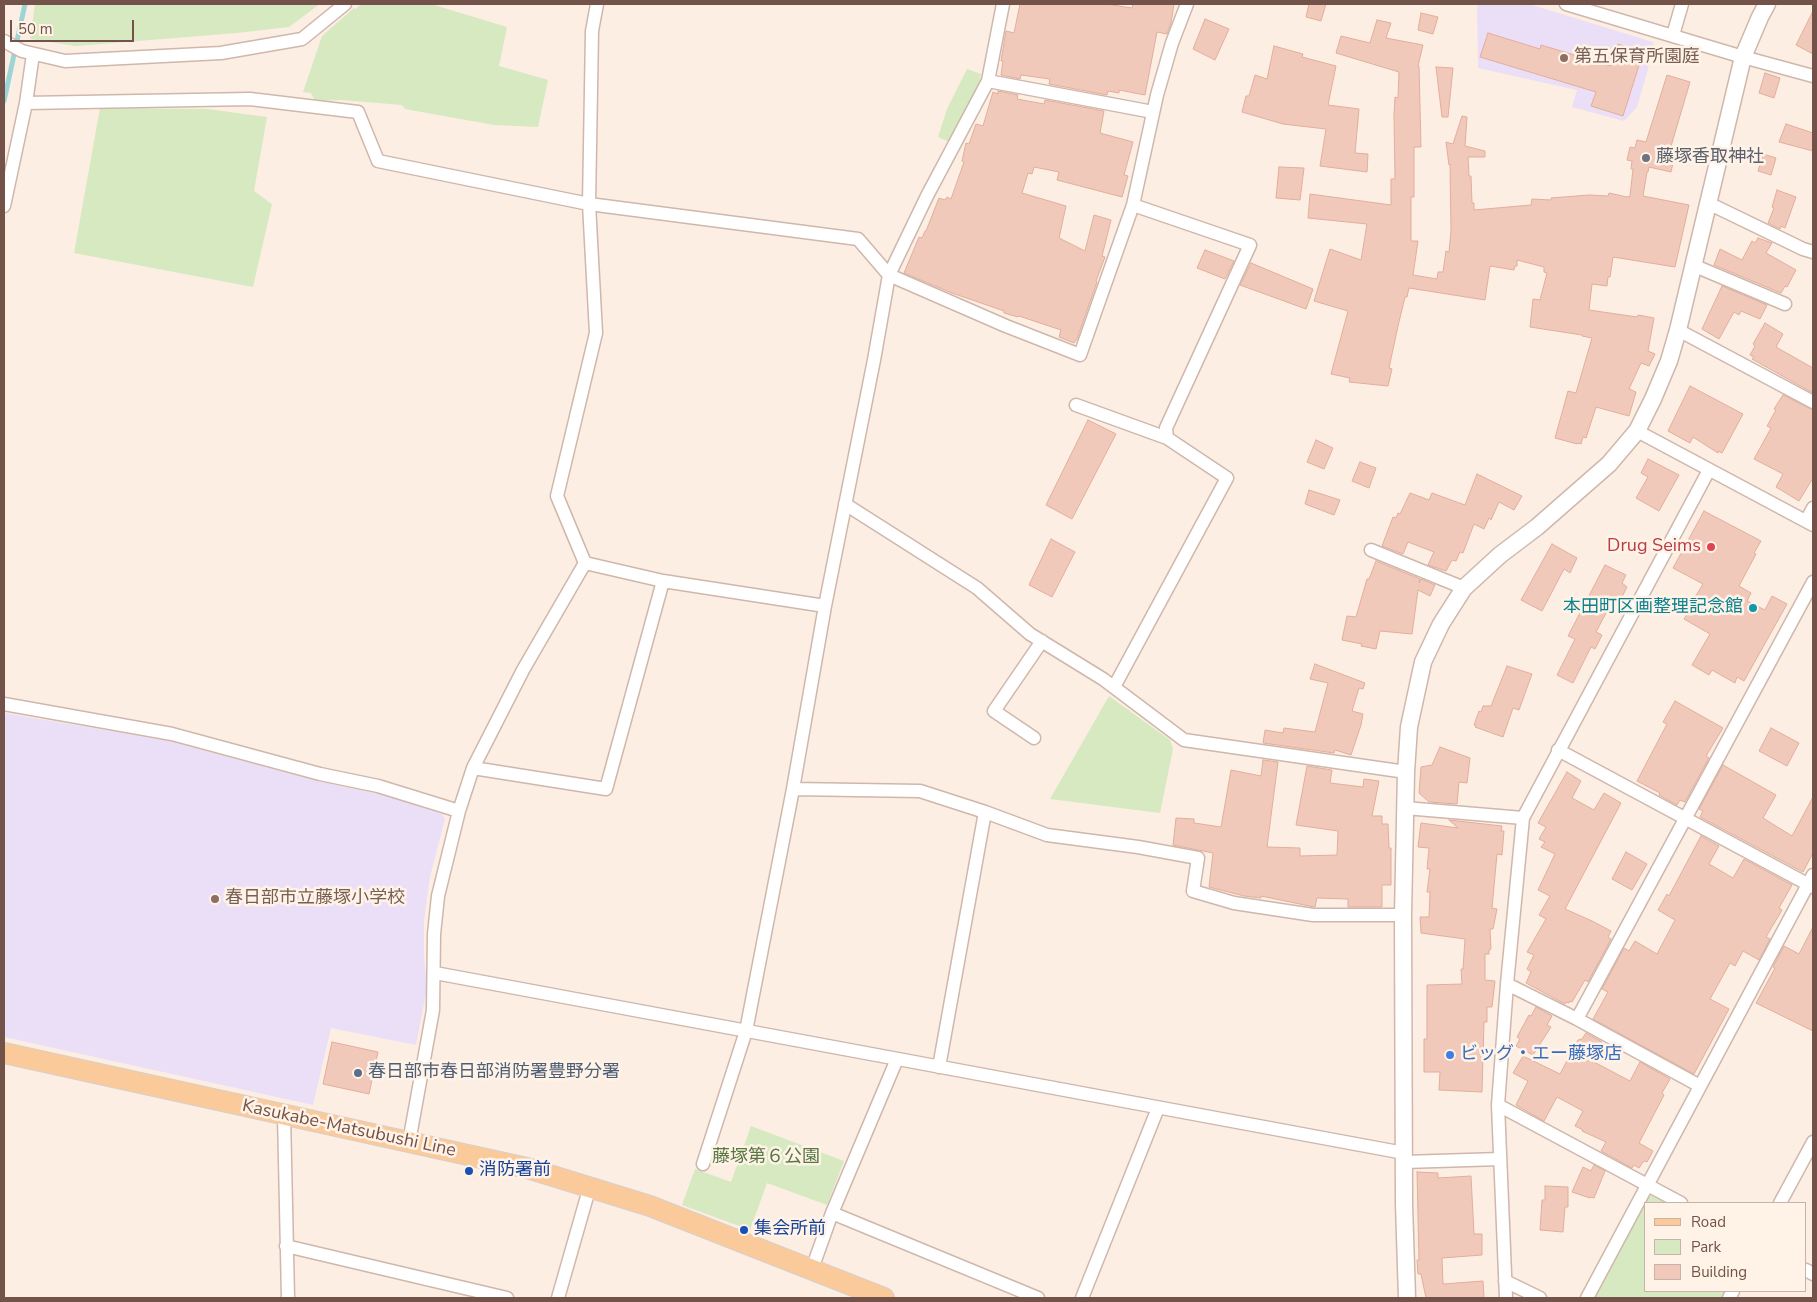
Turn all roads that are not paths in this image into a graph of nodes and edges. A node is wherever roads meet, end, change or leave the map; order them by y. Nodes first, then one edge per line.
1 (344, 4) edge
2 (597, 4) edge
3 (1003, 4) edge
4 (1187, 4) edge
5 (1566, 4) edge
6 (1682, 4) edge
7 (1767, 4) edge
8 (1587, 7) edge
9 (1673, 35) junction
10 (4, 41) edge
11 (33, 54) junction
12 (1743, 57) junction
13 (1813, 76) edge
14 (988, 81) junction
15 (26, 103) junction
16 (1153, 112) junction
17 (1708, 203) junction
18 (589, 204) junction
19 (4, 206) edge
20 (1133, 206) junction
21 (1813, 252) edge
22 (1694, 266) junction
23 (889, 275) junction
24 (1785, 304) dead end
25 (1678, 330) junction
26 (1813, 402) edge
27 (1076, 405) dead end
28 (1637, 431) junction
29 (1166, 438) junction
30 (1709, 470) junction
31 (844, 504) junction
32 (1813, 508) edge
33 (1810, 523) edge
34 (1371, 550) dead end
35 (585, 563) junction
36 (663, 581) junction
37 (1813, 582) edge
38 (1464, 588) junction
39 (825, 606) junction
40 (1042, 641) junction
41 (1114, 687) junction
42 (4, 704) edge
43 (1034, 738) dead end
44 (1558, 750) junction
45 (473, 768) junction
46 (1406, 772) junction
47 (793, 789) junction
48 (1406, 808) junction
49 (459, 811) junction
50 (985, 812) junction
51 (1523, 818) junction
52 (1686, 819) junction
53 (1812, 882) edge
54 (1403, 915) junction
55 (435, 973) junction
56 (1507, 984) junction
57 (1577, 1019) junction
58 (746, 1031) junction
59 (4, 1053) edge
60 (897, 1059) junction
61 (939, 1067) junction
62 (1700, 1086) junction
63 (1498, 1105) junction
64 (1158, 1108) junction
65 (284, 1114) junction
66 (409, 1142) junction
67 (1813, 1142) edge
68 (1404, 1158) junction
69 (1500, 1159) junction
70 (703, 1164) dead end
71 (1647, 1185) junction
72 (590, 1186) junction
73 (1679, 1202) edge
74 (1781, 1202) edge
75 (832, 1213) junction
76 (286, 1246) junction
77 (812, 1269) junction
78 (1505, 1281) junction
79 (288, 1298) edge
80 (507, 1298) edge
81 (558, 1298) edge
82 (884, 1298) edge
83 (1038, 1298) edge
84 (1082, 1298) edge
85 (1407, 1298) edge
86 (1506, 1298) edge
87 (1540, 1298) edge
88 (1587, 1298) edge

1 - 11 street
2 - 18 street
3 - 14 street
4 - 16 street
5 - 8 street
6 - 9 street
7 - 12 street
8 - 9 street
9 - 12 street
10 - 11 street
11 - 15 street
12 - 13 street
12 - 17 street
14 - 16 street
14 - 23 street
15 - 18 street
15 - 19 street
16 - 20 street
17 - 21 street
17 - 22 street
18 - 23 street
18 - 35 street
20 - 23 street
20 - 29 street
22 - 24 street
22 - 25 street
23 - 31 street
25 - 26 street
25 - 28 street
27 - 29 street
28 - 30 street
28 - 38 street
29 - 41 street
30 - 33 street
30 - 44 street
31 - 39 street
31 - 40 street
32 - 33 street
34 - 38 street
35 - 36 street
35 - 45 street
36 - 39 street
36 - 45 street
37 - 52 street
38 - 46 street
39 - 47 street
40 - 41 street
40 - 43 street
41 - 46 street
42 - 49 street
44 - 51 street
44 - 52 street
45 - 49 street
46 - 48 street
47 - 50 street
47 - 58 street
48 - 51 street
48 - 54 street
49 - 55 street
50 - 54 street
50 - 61 street
51 - 56 street
52 - 53 street
52 - 57 street
53 - 62 street
54 - 68 street
55 - 58 street
55 - 66 street
56 - 57 street
56 - 63 street
57 - 62 street
58 - 60 street
58 - 70 street
59 - 65 main road, Kasukabe-Matsubushi Line
60 - 61 street
60 - 75 street
61 - 64 street
62 - 71 street
63 - 69 street
63 - 71 street
64 - 68 street
64 - 84 street
65 - 66 main road, Kasukabe-Matsubushi Line
65 - 76 street
66 - 72 main road, Kasukabe-Matsubushi Line
67 - 74 street
68 - 69 street
68 - 85 street
69 - 78 street
71 - 73 street
71 - 88 street
72 - 77 main road, Kasukabe-Matsubushi Line
72 - 81 street
75 - 77 street
75 - 83 street
76 - 79 street
76 - 80 street
77 - 82 main road, Kasukabe-Matsubushi Line
78 - 86 street
78 - 87 street

